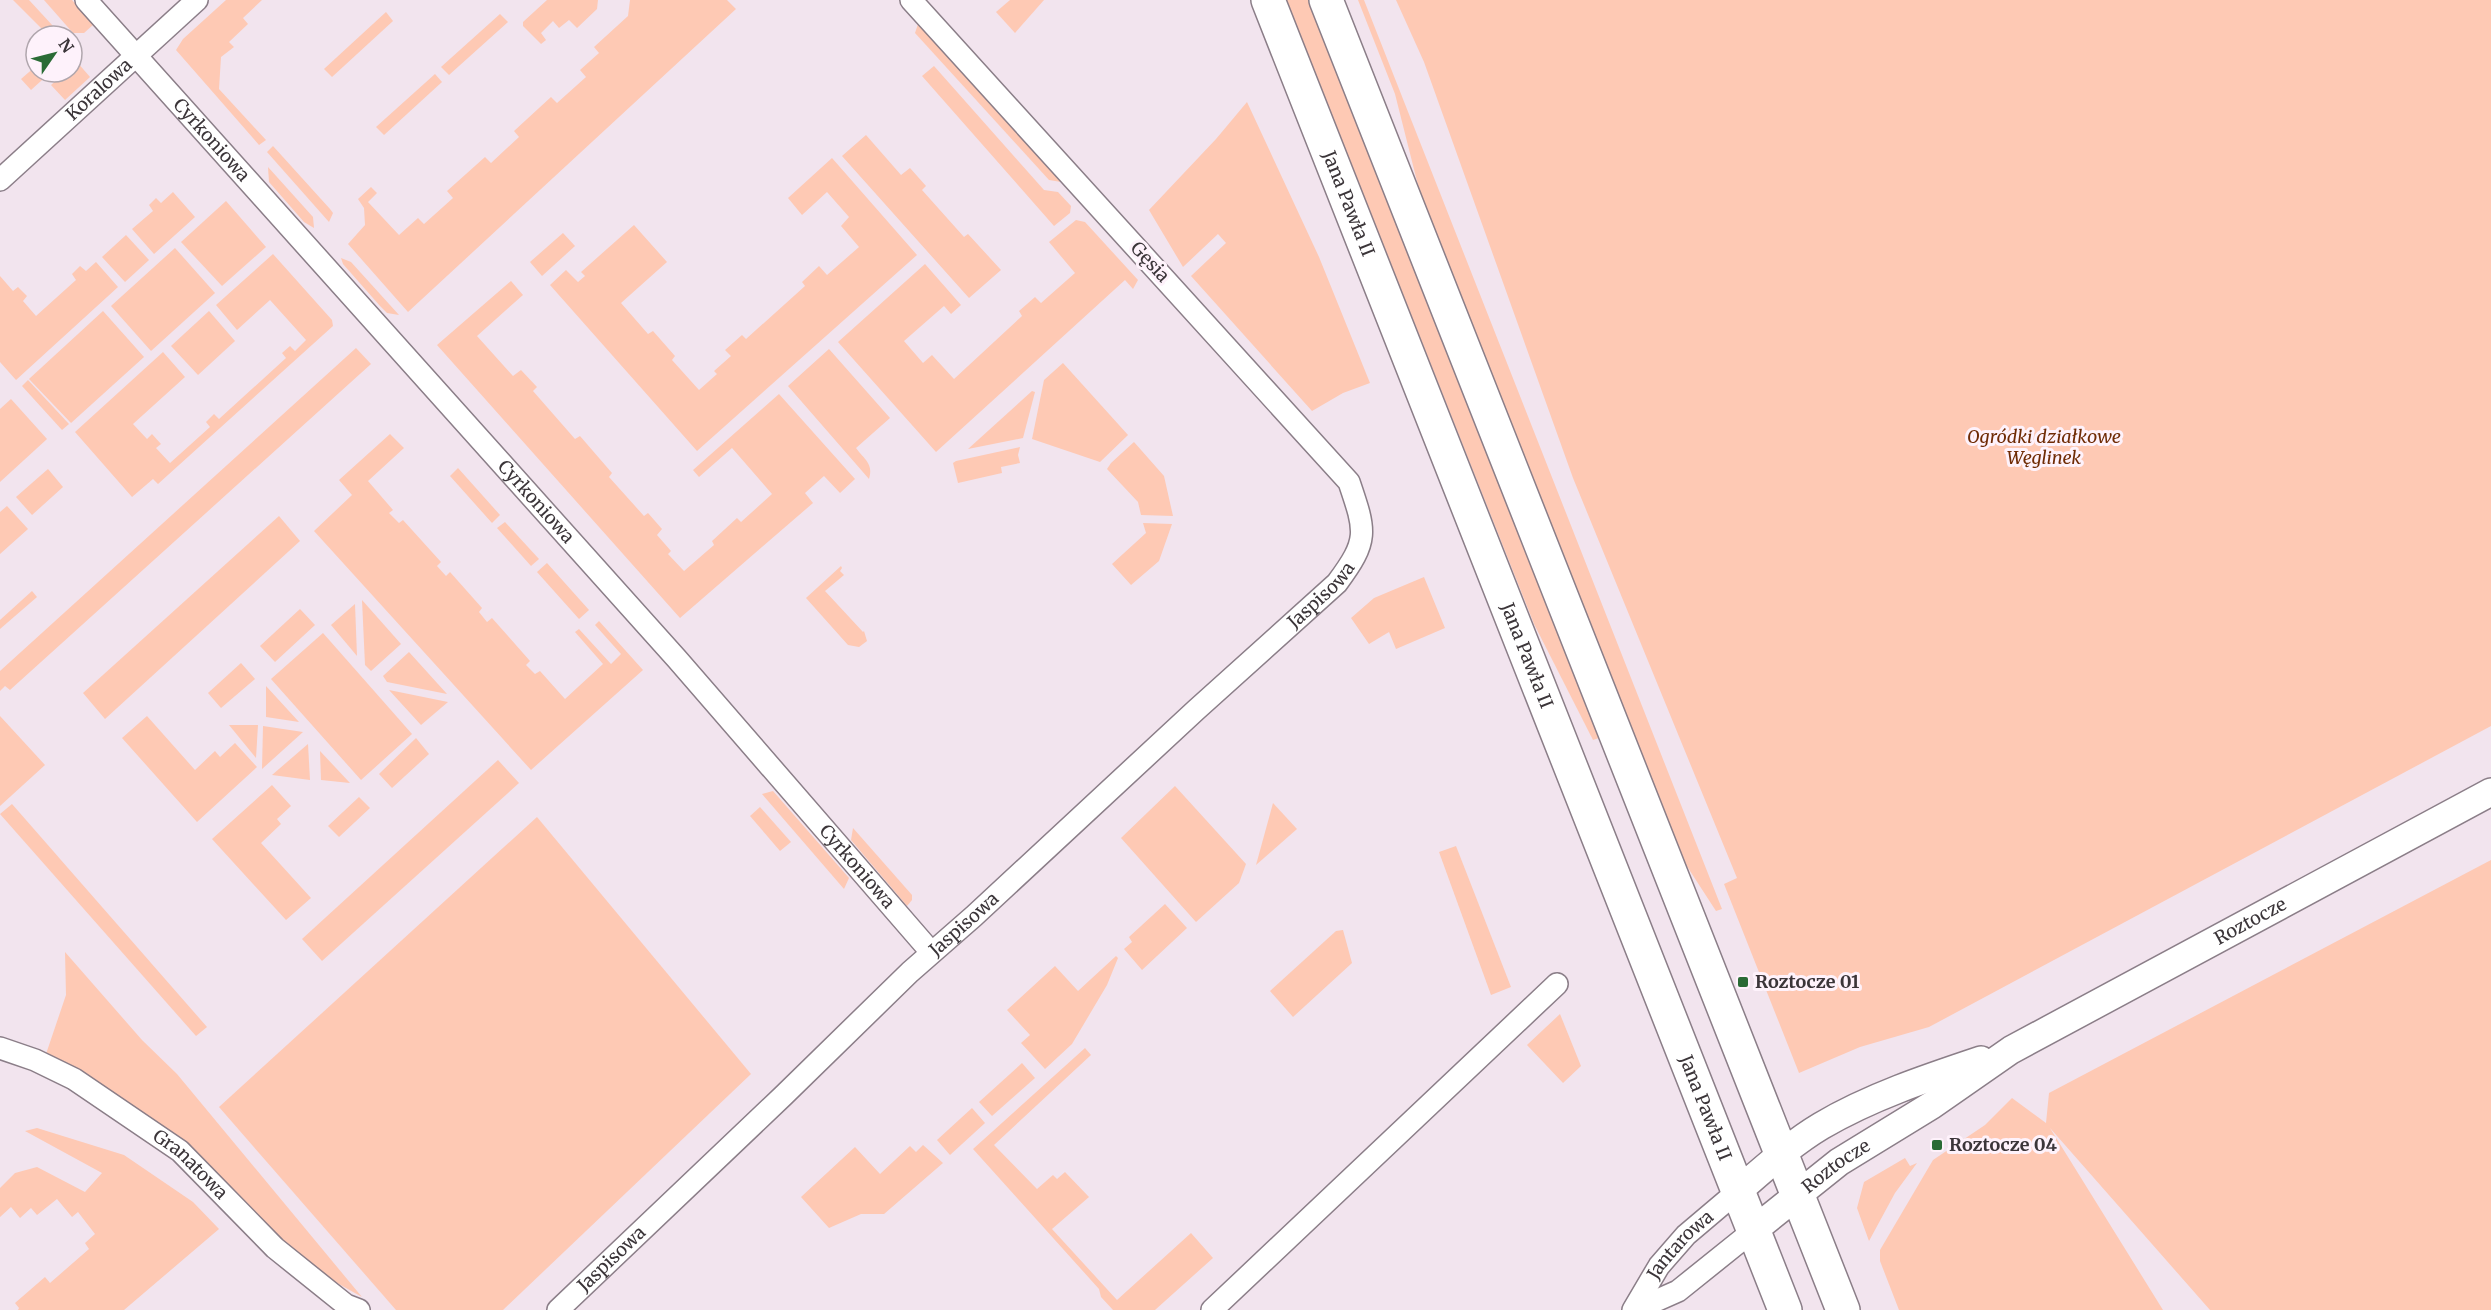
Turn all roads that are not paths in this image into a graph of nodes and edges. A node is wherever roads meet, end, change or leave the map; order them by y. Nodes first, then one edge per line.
1 (86, 0) edge
2 (197, 0) edge
3 (911, 0) edge
4 (1268, 0) edge
5 (1326, 0) edge
6 (137, 56) junction
7 (0, 180) edge
8 (1363, 538) joint
9 (2491, 792) edge
10 (932, 952) junction
11 (1557, 984) dead end
12 (0, 1048) edge
13 (2011, 1050) junction
14 (1781, 1154) junction
15 (1738, 1191) junction
16 (1797, 1194) junction
17 (1754, 1230) junction
18 (359, 1310) edge
19 (558, 1310) edge
20 (1212, 1310) edge
21 (1634, 1310) edge
22 (1785, 1310) edge
23 (1842, 1310) edge

1 - 6 street, Cyrkoniowa
2 - 6 street, Koralowa
3 - 8 street, Gęsia
4 - 15 main road, Jana Pawła II
5 - 14 main road
6 - 7 street, Koralowa
6 - 10 street, Cyrkoniowa
8 - 10 street, Jaspisowa
9 - 13 street, Roztocze
10 - 19 street, Jaspisowa
11 - 20 street
12 - 18 street, Granatowa
13 - 14 street, Roztocze
13 - 16 street, Roztocze
14 - 15 street, Roztocze
14 - 16 main road
15 - 17 main road, Jana Pawła II
15 - 21 street, Jantarowa
16 - 17 street, Roztocze
16 - 23 main road
17 - 21 street, Jantarowa
17 - 22 main road, Jana Pawła II

